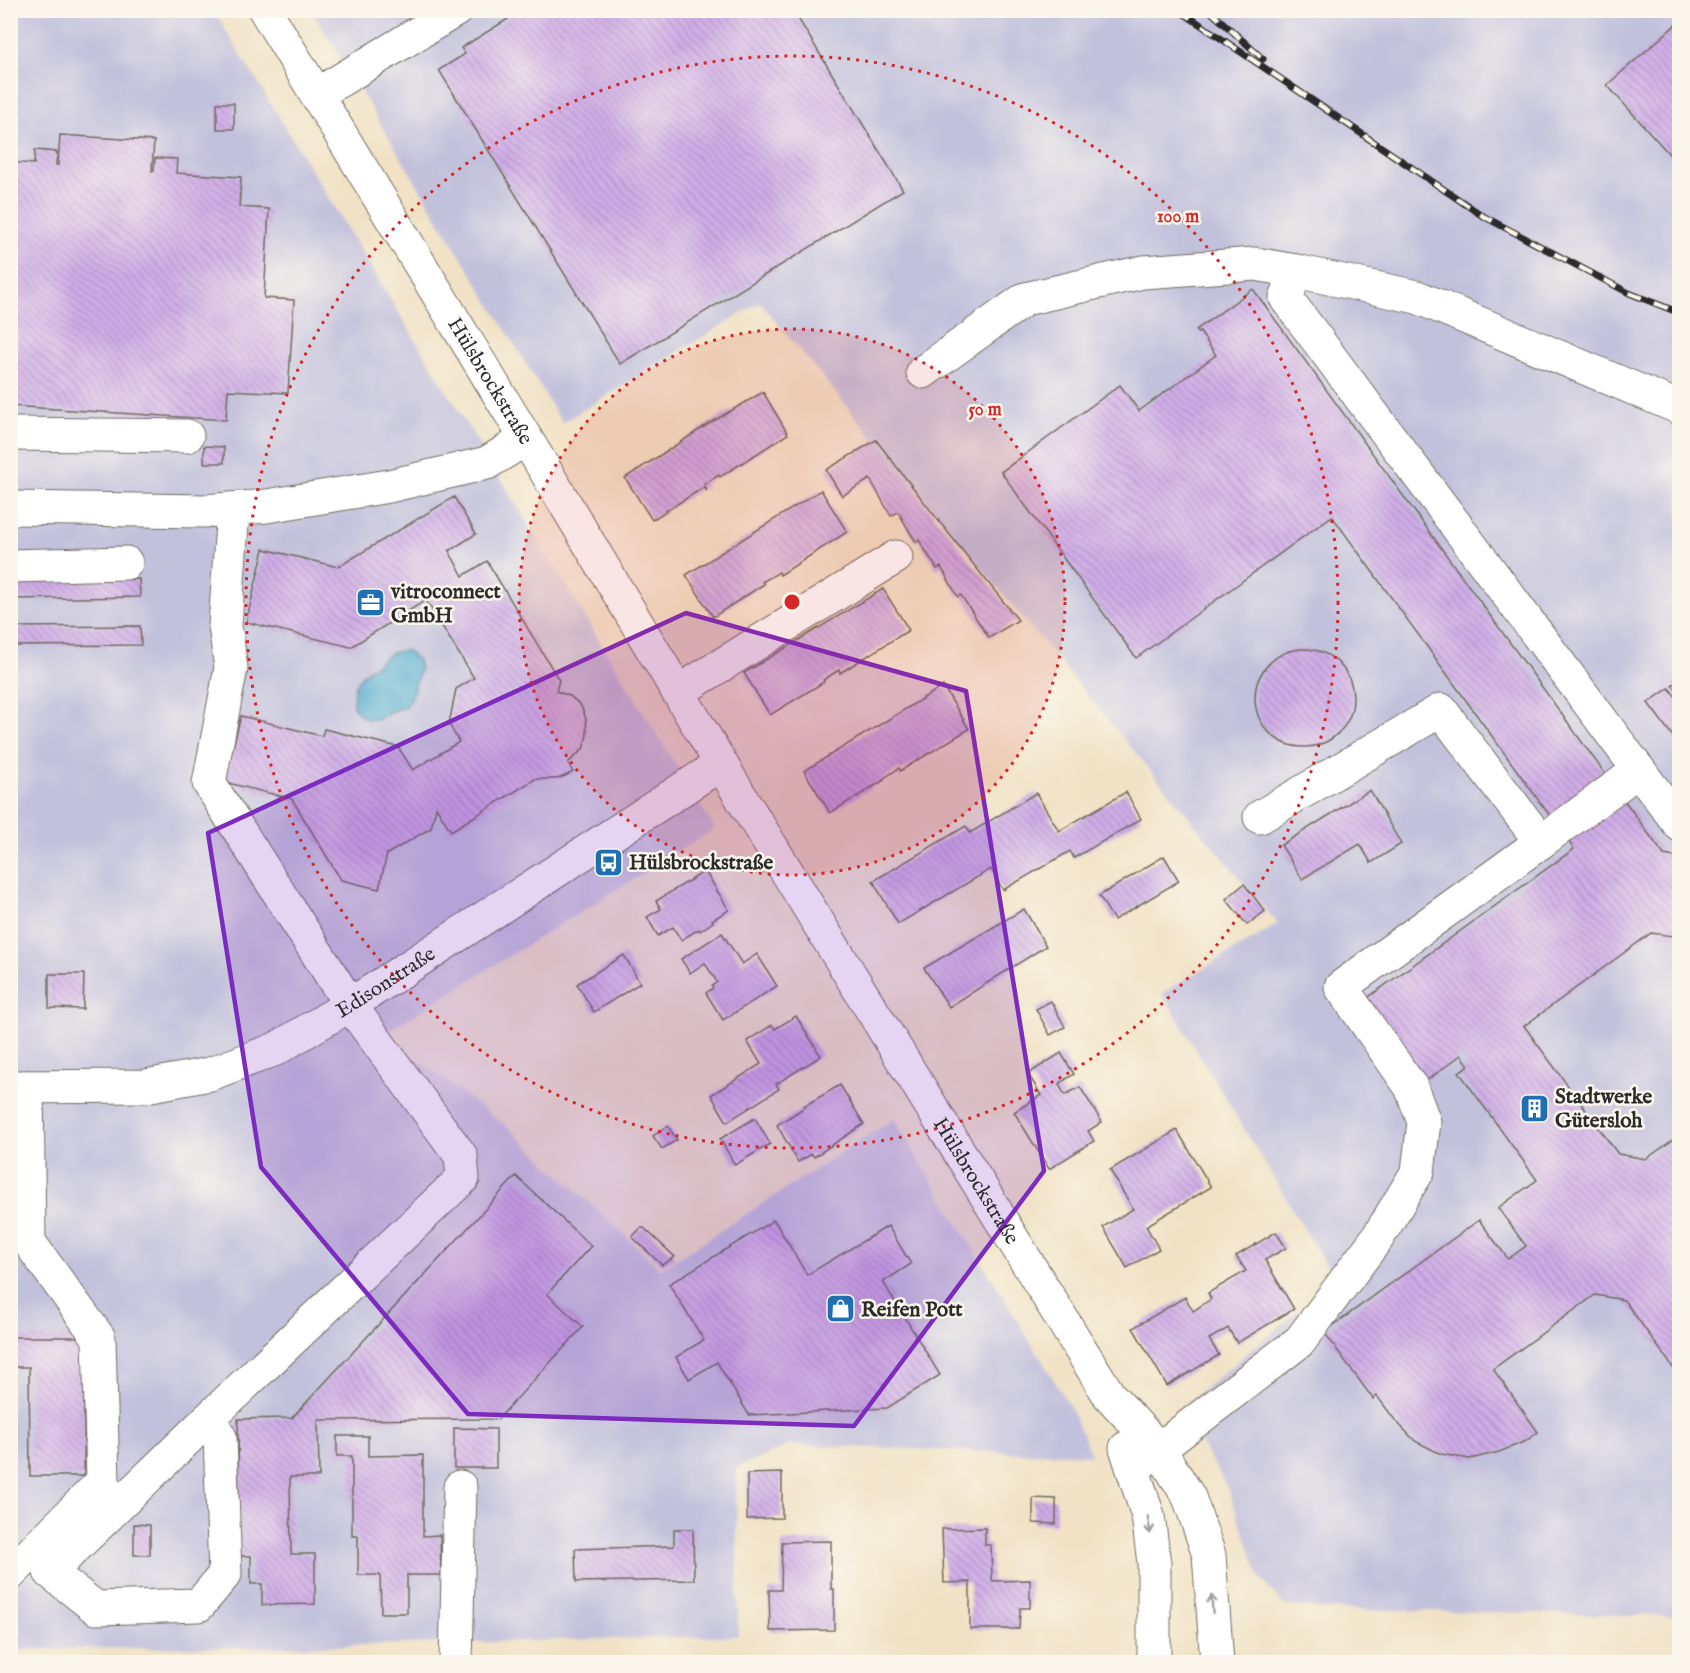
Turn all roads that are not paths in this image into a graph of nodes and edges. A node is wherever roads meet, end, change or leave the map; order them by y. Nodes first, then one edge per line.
1 (265, 10) edge
2 (456, 10) edge
3 (316, 95) junction
4 (1296, 271) junction
5 (923, 372) dead end
6 (1680, 408) edge
7 (10, 434) edge
8 (187, 436) dead end
9 (526, 439) junction
10 (10, 508) edge
11 (233, 509) junction
12 (896, 557) dead end
13 (126, 563) dead end
14 (10, 566) edge
15 (678, 692) junction
16 (721, 764) junction
17 (1638, 770) junction
18 (1260, 817) dead end
19 (1680, 825) edge
20 (1541, 842) junction
21 (350, 1005) junction
22 (19, 1087) edge
23 (1109, 1395) junction
24 (208, 1419) junction
25 (1159, 1449) junction
26 (1133, 1469) junction
27 (460, 1487) dead end
28 (10, 1574) edge
29 (456, 1662) edge
30 (1155, 1662) edge
31 (1217, 1662) edge

1 - 3 street, Hülsbrockstraße
2 - 3 street
3 - 9 street, Hülsbrockstraße
4 - 5 street
4 - 6 street
4 - 17 street
7 - 8 street
9 - 11 street
9 - 15 street, Hülsbrockstraße
10 - 11 street
11 - 21 street
12 - 15 street
13 - 14 street
15 - 16 street, Hülsbrockstraße
16 - 21 street, Edisonstraße
16 - 23 street, Hülsbrockstraße
17 - 19 street
17 - 20 street
18 - 20 street
20 - 25 street
21 - 22 street, Edisonstraße
21 - 24 street
22 - 28 street
23 - 25 street, Hülsbrockstraße
23 - 26 street, Hülsbrockstraße
24 - 24 street
25 - 26 street
31 -> 25 street, Hülsbrockstraße
26 -> 30 street, Hülsbrockstraße
27 - 29 street

